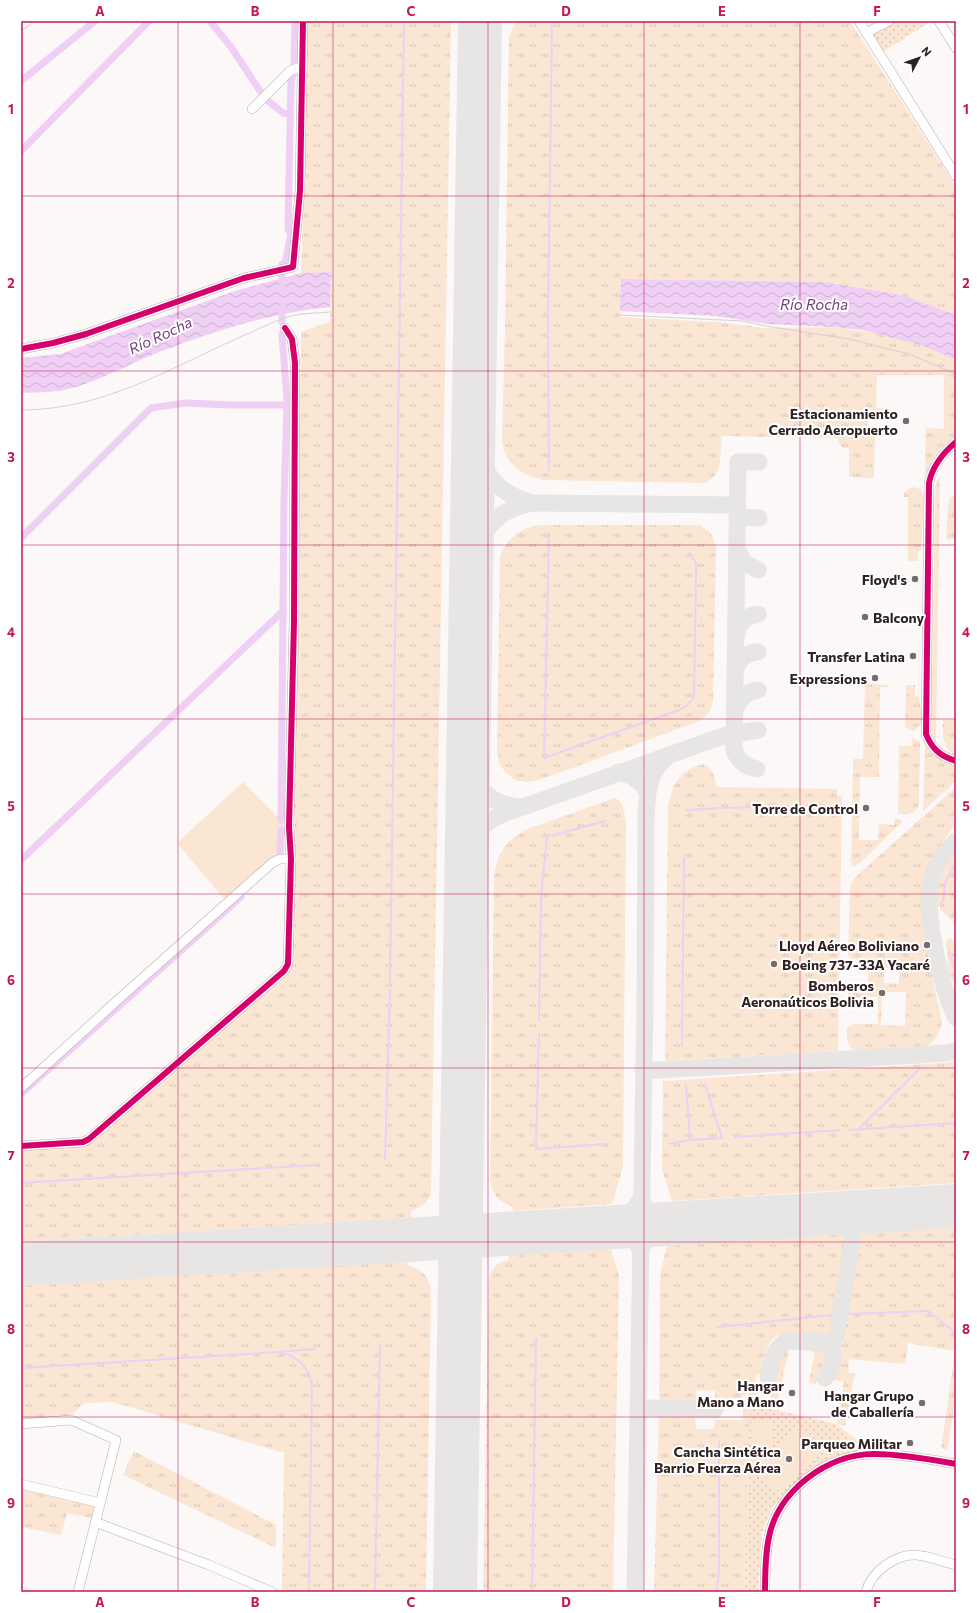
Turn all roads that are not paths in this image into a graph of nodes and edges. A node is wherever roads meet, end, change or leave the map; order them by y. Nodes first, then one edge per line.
1 (27, 21) edge
2 (303, 21) edge
3 (859, 21) edge
4 (889, 21) edge
5 (939, 21) edge
6 (21, 25) edge
7 (866, 33) junction
8 (956, 48) edge
9 (302, 68) junction
10 (252, 109) dead end
11 (956, 176) edge
12 (285, 328) dead end
13 (21, 349) edge
14 (956, 442) edge
15 (956, 761) edge
16 (291, 859) junction
17 (21, 1088) edge
18 (21, 1146) edge
19 (21, 1424) edge
20 (956, 1464) edge
21 (21, 1484) edge
22 (100, 1503) junction
23 (95, 1522) junction
24 (956, 1565) edge
25 (78, 1592) edge
26 (272, 1592) edge
27 (765, 1592) edge
28 (866, 1592) edge

1 - 6 street
2 - 9 street
3 - 7 street
4 - 7 street
5 - 8 street
7 - 11 street
9 - 10 street
9 - 13 street
12 - 16 street
14 - 15 street
16 - 17 street
16 - 18 street
19 - 22 street
20 - 27 street
21 - 22 street
22 - 23 street
23 - 25 street
23 - 26 street
24 - 28 street

